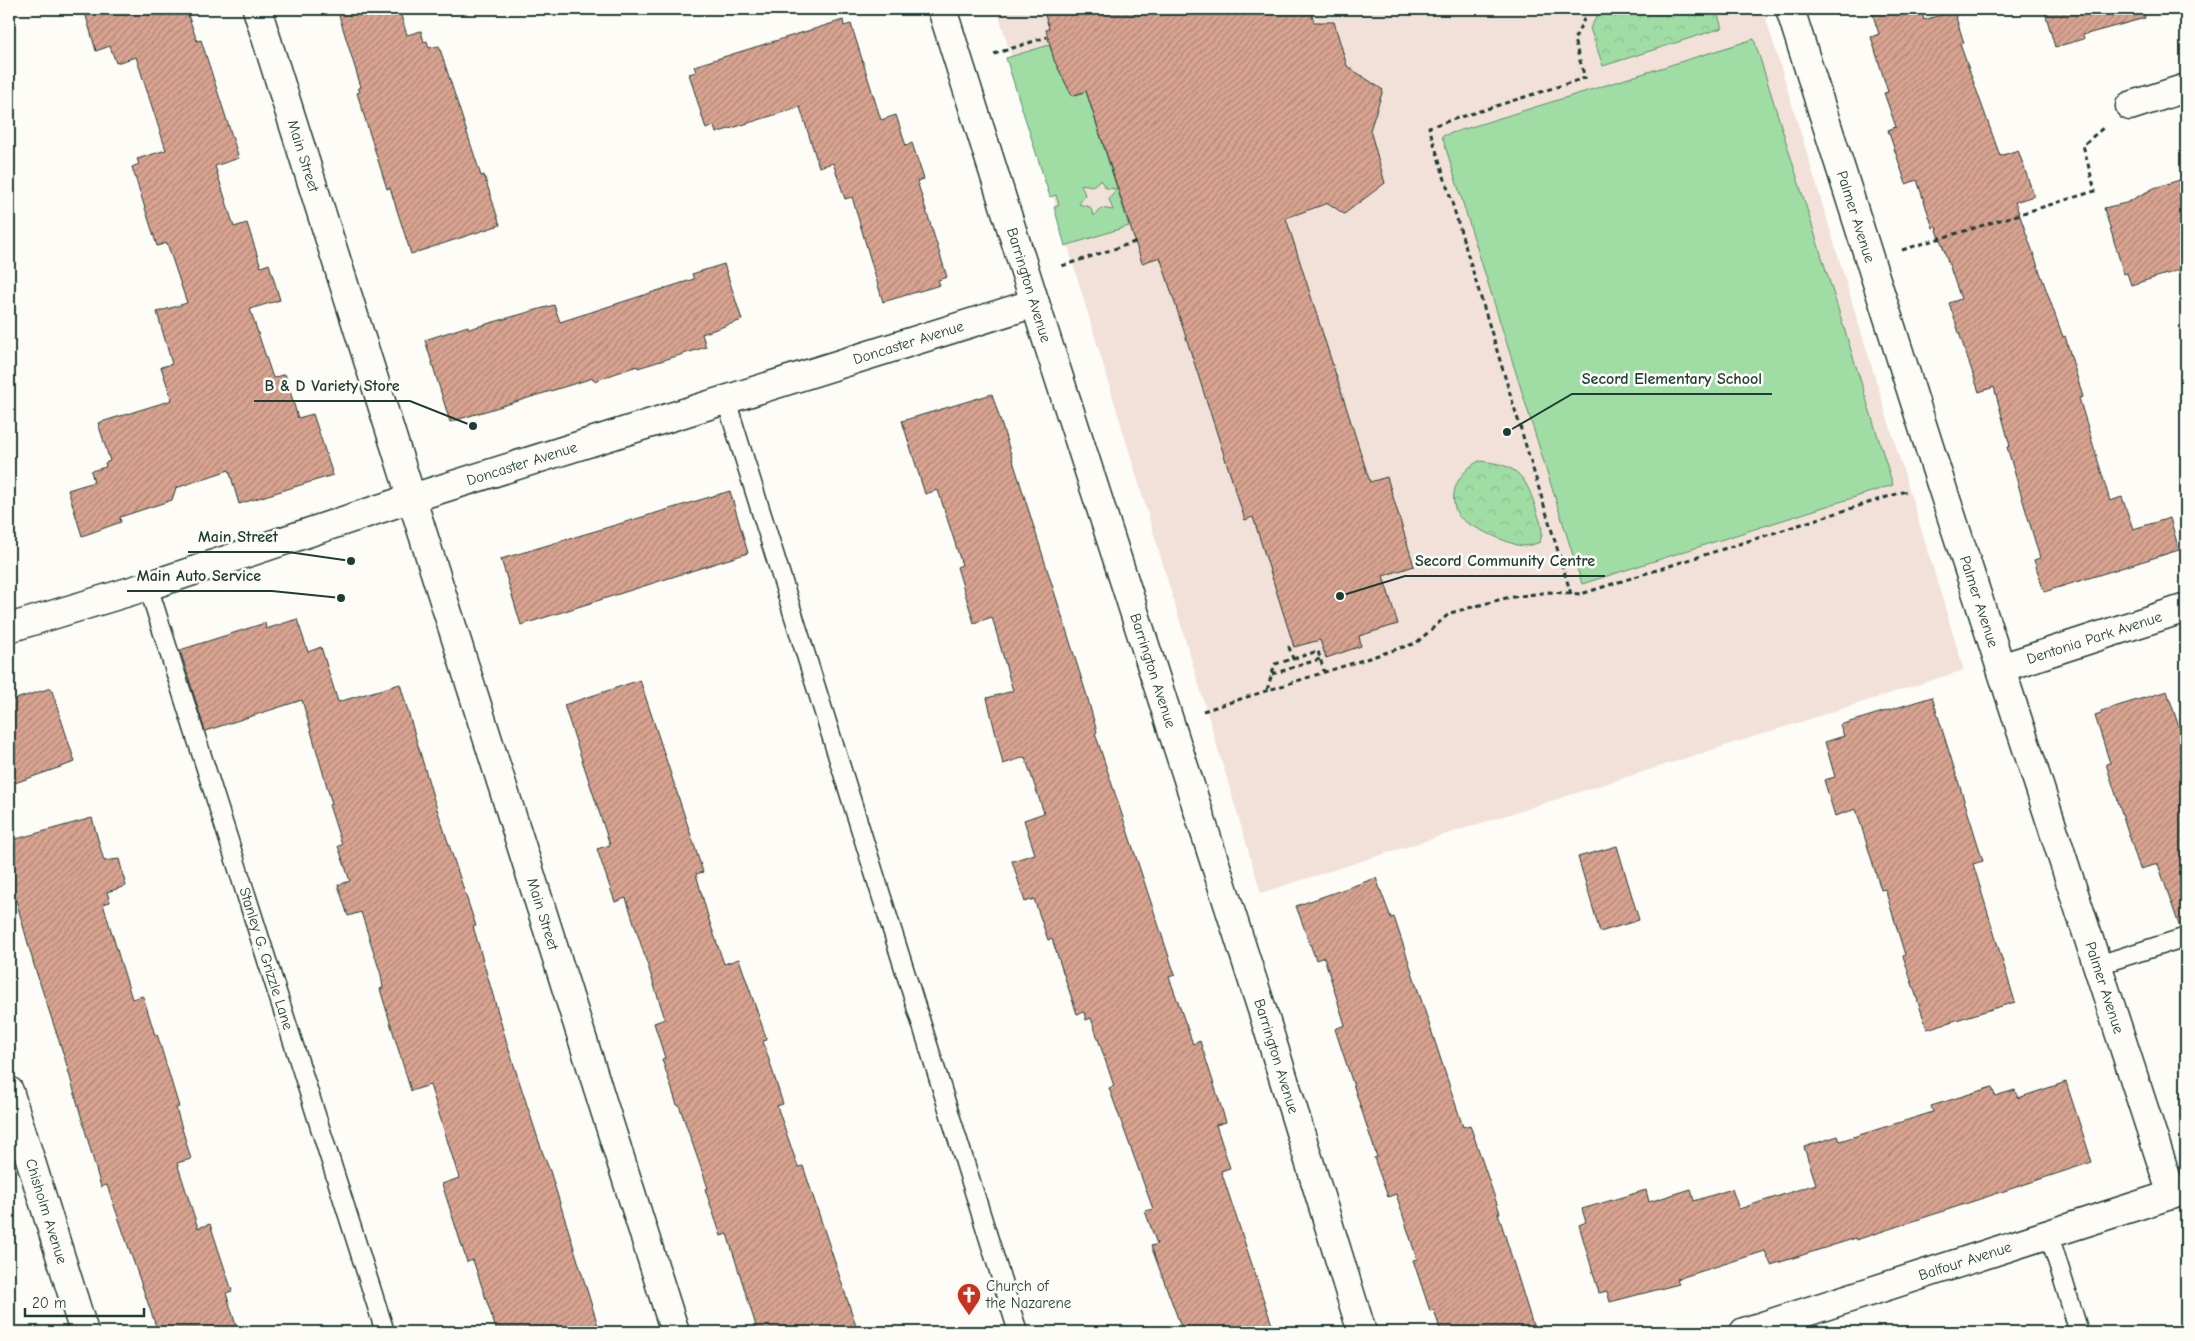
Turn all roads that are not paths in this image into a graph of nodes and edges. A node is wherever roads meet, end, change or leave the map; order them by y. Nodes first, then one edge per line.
1 (258, 9) edge
2 (942, 9) edge
3 (1790, 9) edge
4 (2186, 88) edge
5 (2130, 106) road end
6 (1035, 303) junction
7 (726, 400) junction
8 (412, 498) junction
9 (148, 586) junction
10 (2186, 608) edge
11 (9, 628) edge
12 (2001, 668) junction
13 (2186, 937) edge
14 (2098, 965) junction
15 (9, 1092) edge
16 (15, 1131) edge
17 (2179, 1192) edge
18 (2049, 1234) junction
19 (84, 1332) edge
20 (385, 1332) edge
21 (675, 1332) edge
22 (1018, 1332) edge
23 (1362, 1332) edge
24 (1744, 1332) edge
25 (2079, 1332) edge

1 - 8 street, Main Street
2 - 6 street, Barrington Avenue
3 - 12 street, Palmer Avenue
4 - 5 street
6 - 7 street, Doncaster Avenue
6 - 23 street, Barrington Avenue
7 - 8 street, Doncaster Avenue
7 - 22 lane
8 - 9 street, Doncaster Avenue
8 - 21 street, Main Street
9 - 11 street, Doncaster Avenue
9 - 20 lane, Stanley G. Grizzle Lane
10 - 12 street, Dentonia Park Avenue
12 - 14 street, Palmer Avenue
13 - 14 lane
14 - 17 street, Palmer Avenue
15 - 16 street, Chisholm Avenue
16 - 19 street, Chisholm Avenue
17 - 18 street, Balfour Avenue
18 - 24 street, Balfour Avenue
18 - 25 lane

